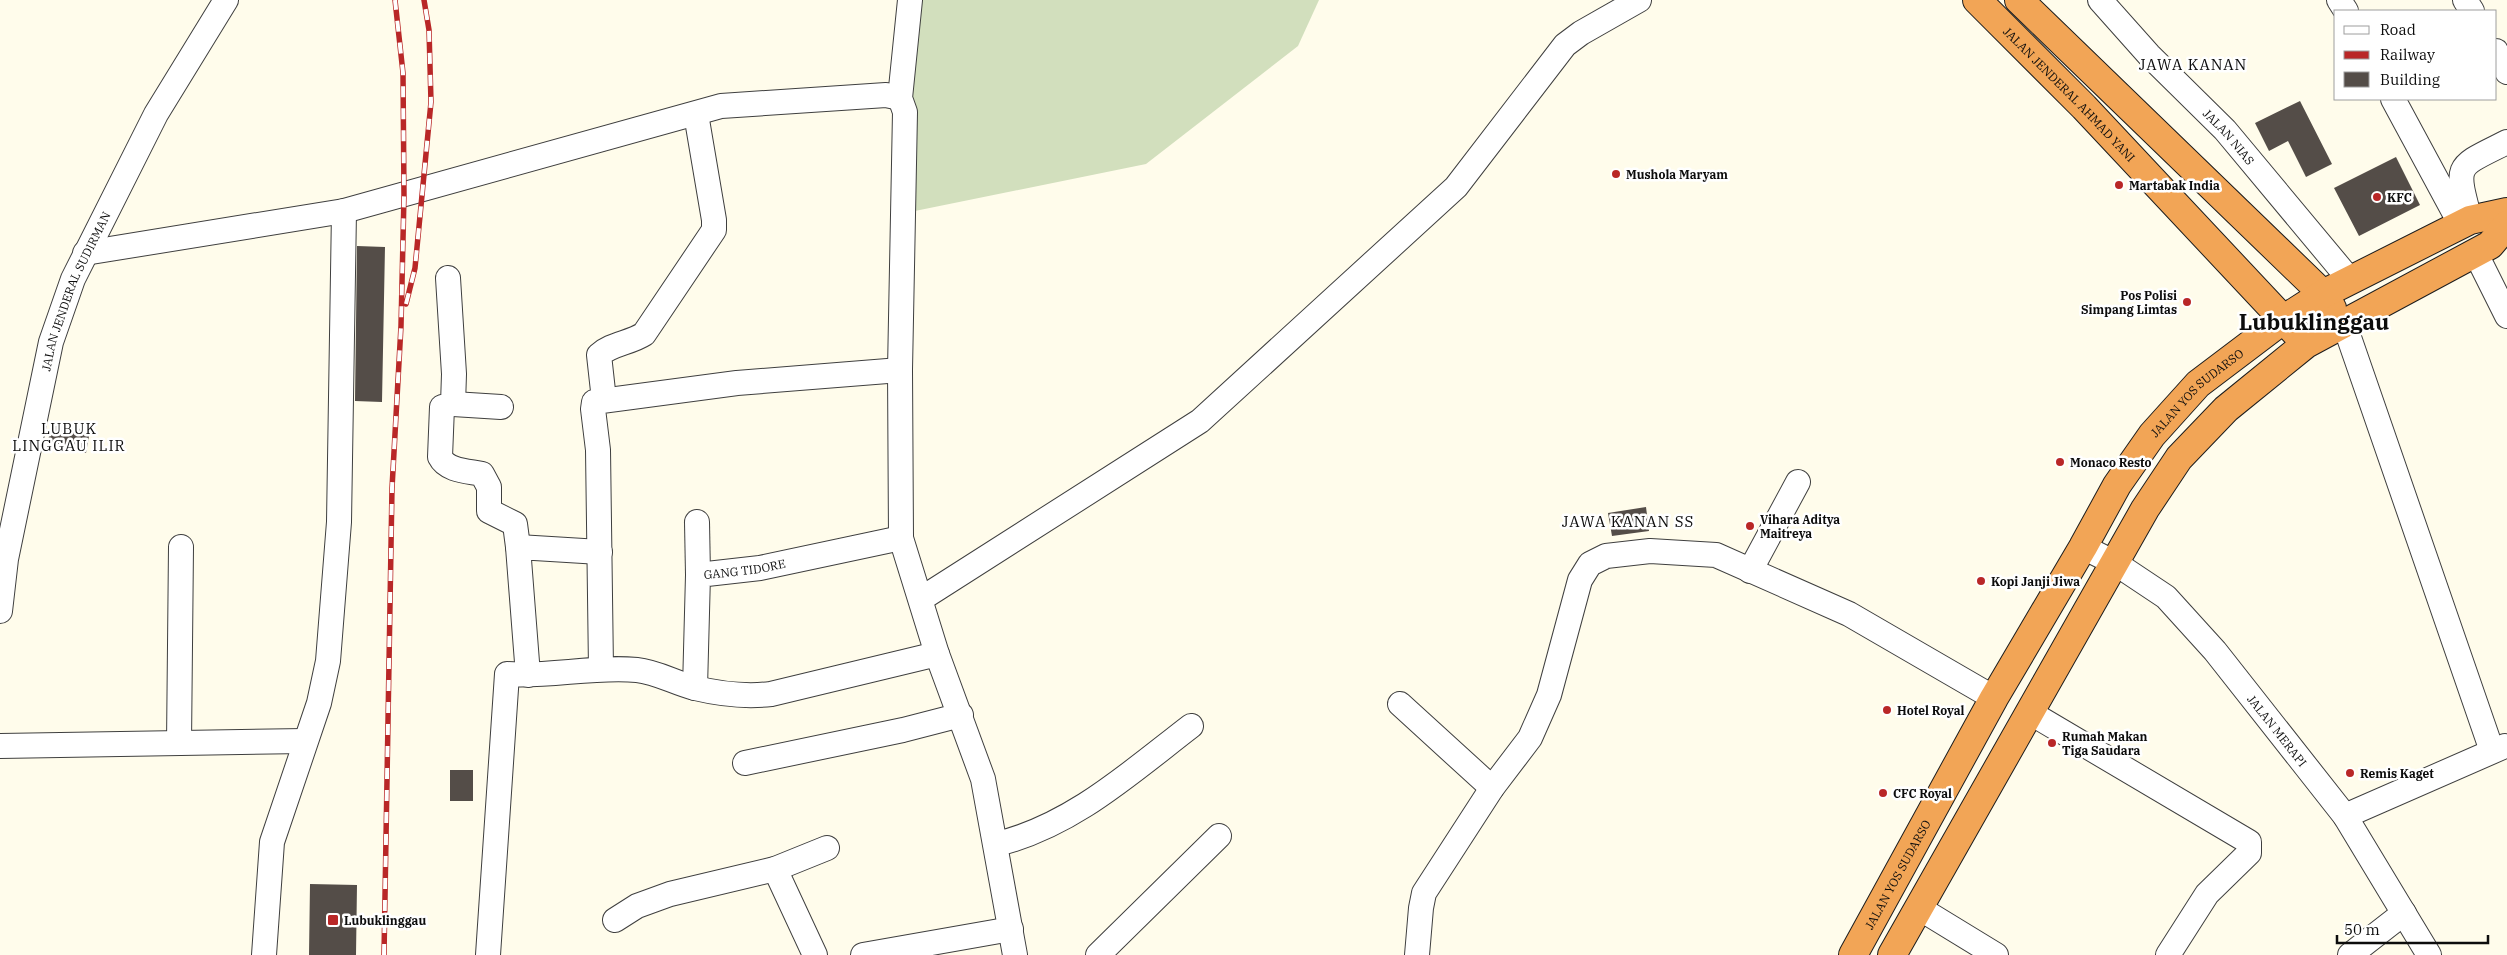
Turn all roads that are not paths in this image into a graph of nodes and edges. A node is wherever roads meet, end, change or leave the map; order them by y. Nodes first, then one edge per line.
1 (226, 0) edge
2 (910, 0) edge
3 (1639, 0) edge
4 (1977, 0) edge
5 (2019, 0) edge
6 (2100, 0) edge
7 (2497, 53) edge
8 (2507, 72) edge
9 (900, 98) junction
10 (2394, 100) edge
11 (696, 114) junction
12 (2507, 142) edge
13 (344, 211) junction
14 (2507, 212) edge
15 (2465, 222) junction
16 (2507, 225) edge
17 (2475, 252) junction
18 (86, 253) junction
19 (448, 278) dead end
20 (2350, 280) junction
21 (2323, 294) junction
22 (2507, 316) edge
23 (2284, 319) junction
24 (2344, 323) junction
25 (2306, 344) junction
26 (900, 370) junction
27 (604, 400) junction
28 (453, 404) junction
29 (501, 407) dead end
30 (1798, 482) dead end
31 (697, 522) dead end
32 (901, 538) junction
33 (181, 547) dead end
34 (518, 547) junction
35 (2083, 547) junction
36 (600, 552) junction
37 (3, 559) edge
38 (2115, 563) junction
39 (1750, 571) junction
40 (698, 575) junction
41 (921, 599) junction
42 (0, 611) edge
43 (937, 654) junction
44 (601, 669) junction
45 (528, 675) junction
46 (694, 688) junction
47 (1994, 698) junction
48 (1400, 704) dead end
49 (2029, 712) junction
50 (961, 715) junction
51 (1191, 726) dead end
52 (305, 741) junction
53 (178, 743) junction
54 (0, 746) edge
55 (2499, 748) edge
56 (745, 763) dead end
57 (1492, 788) junction
58 (2345, 816) junction
59 (1219, 836) dead end
60 (997, 844) junction
61 (826, 848) dead end
62 (775, 869) junction
63 (1919, 908) junction
64 (2404, 913) junction
65 (615, 920) dead end
66 (1011, 929) junction
67 (264, 955) edge
68 (488, 955) edge
69 (814, 955) edge
70 (862, 955) edge
71 (1016, 955) edge
72 (1098, 955) edge
73 (1417, 955) edge
74 (1854, 955) edge
75 (1892, 955) edge
76 (1996, 955) edge
77 (2168, 955) edge
78 (2350, 955) edge
79 (2429, 955) edge

1 - 18 street, JALAN JENDERAL SUDIRMAN
2 - 9 street
3 - 41 street
4 - 23 highway, JALAN JENDERAL AHMAD YANI
5 - 21 highway
6 - 20 street, JALAN NIAS
7 - 8 street
9 - 11 street
9 - 26 street
10 - 15 street
11 - 13 street
11 - 27 street
12 - 15 street
13 - 18 street
13 - 52 street
14 - 15 highway, JALAN YOS SUDARSO
15 - 20 highway, JALAN YOS SUDARSO
16 - 17 highway
17 - 22 street
17 - 24 highway
18 - 37 street, JALAN JENDERAL SUDIRMAN
19 - 28 street
20 - 21 highway, JALAN YOS SUDARSO
21 - 23 highway, JALAN YOS SUDARSO
21 - 24 highway
23 - 25 highway, JALAN JENDERAL AHMAD YANI
23 - 35 highway, JALAN YOS SUDARSO
24 - 25 highway
24 - 55 street
25 - 38 highway
26 - 27 street
26 - 32 street
27 - 36 street
28 - 29 street
28 - 34 street
30 - 39 street
31 - 40 street
32 - 40 street, GANG TIDORE
32 - 41 street
33 - 53 street
34 - 36 street
34 - 45 street
35 - 38 street, JALAN MERAPI
35 - 47 highway, JALAN YOS SUDARSO
36 - 44 street
37 - 42 street, JALAN JENDERAL SUDIRMAN
38 - 49 highway
38 - 58 street, JALAN MERAPI
39 - 47 street
39 - 57 street
40 - 46 street, GANG TIDORE
41 - 43 street
43 - 46 street
43 - 50 street
44 - 45 street
44 - 46 street
45 - 68 street
47 - 74 highway, JALAN YOS SUDARSO
48 - 57 street
49 - 63 highway
49 - 77 street
50 - 56 street
50 - 60 street
51 - 60 street
52 - 53 street
52 - 67 street
53 - 54 street
55 - 58 street
57 - 73 street
58 - 64 street, JALAN MERAPI
59 - 72 street
60 - 66 street
61 - 62 street
62 - 65 street
62 - 69 street
63 - 75 highway
63 - 76 street
64 - 78 street
64 - 79 street, JALAN MERAPI
66 - 70 street
66 - 71 street

